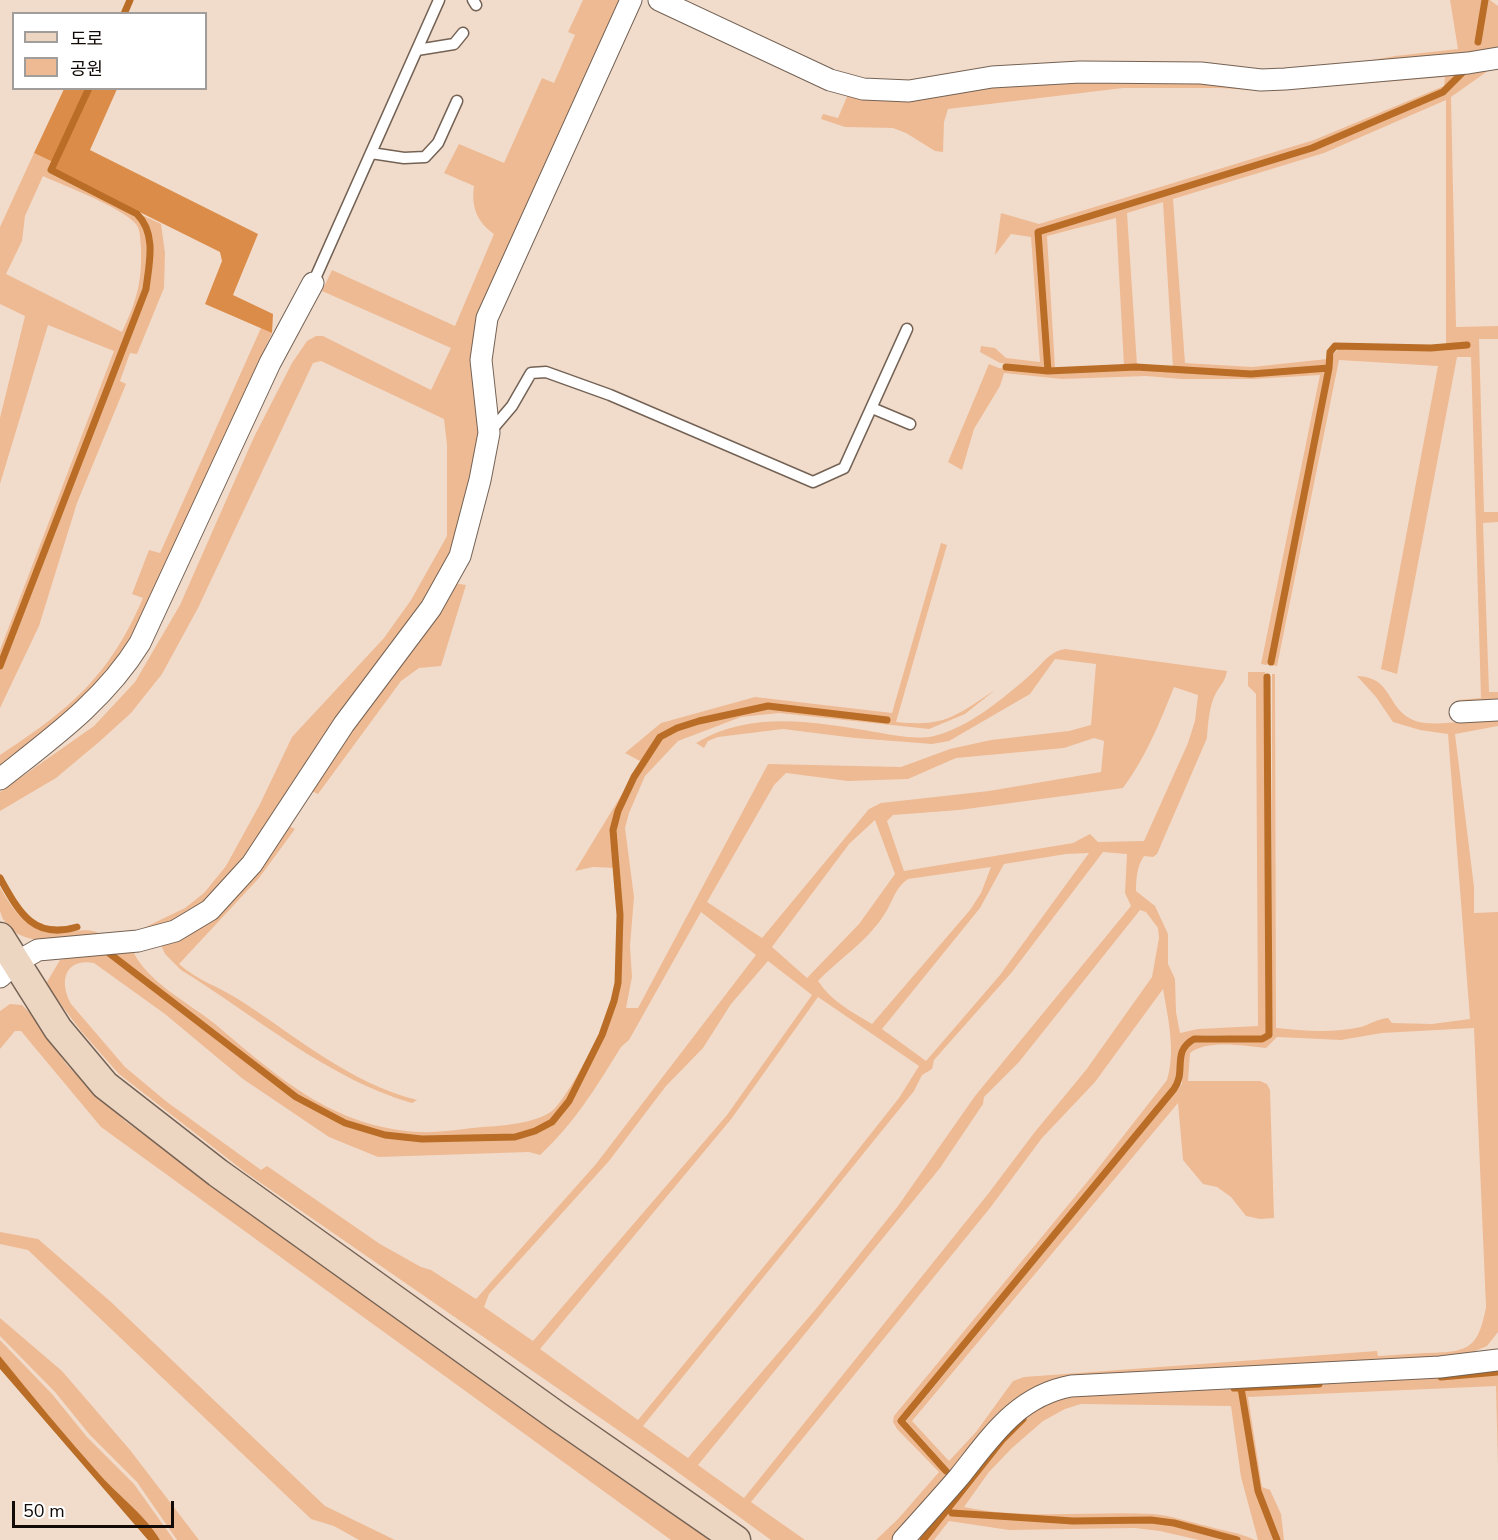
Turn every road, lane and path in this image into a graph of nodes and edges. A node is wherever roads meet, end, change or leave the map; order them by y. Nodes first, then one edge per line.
1 (439, 0) edge
2 (631, 0) edge
3 (659, 0) edge
4 (463, 33) dead end
5 (417, 50) junction
6 (1498, 58) edge
7 (457, 101) dead end
8 (371, 153) junction
9 (313, 283) joint
10 (907, 329) dead end
11 (872, 408) junction
12 (910, 424) dead end
13 (489, 433) junction
14 (1498, 710) edge
15 (1460, 712) dead end
16 (0, 779) edge
17 (0, 937) edge
18 (8, 970) edge
19 (1498, 1360) edge
20 (736, 1540) edge
21 (903, 1540) edge

1 - 5 lane
2 - 13 street
3 - 6 street
4 - 5 lane
5 - 8 lane
7 - 8 lane
8 - 9 lane
9 - 16 street
10 - 11 lane
11 - 12 lane
11 - 13 lane
13 - 18 street
14 - 15 street
17 - 18 main road
18 - 20 main road
19 - 21 street

